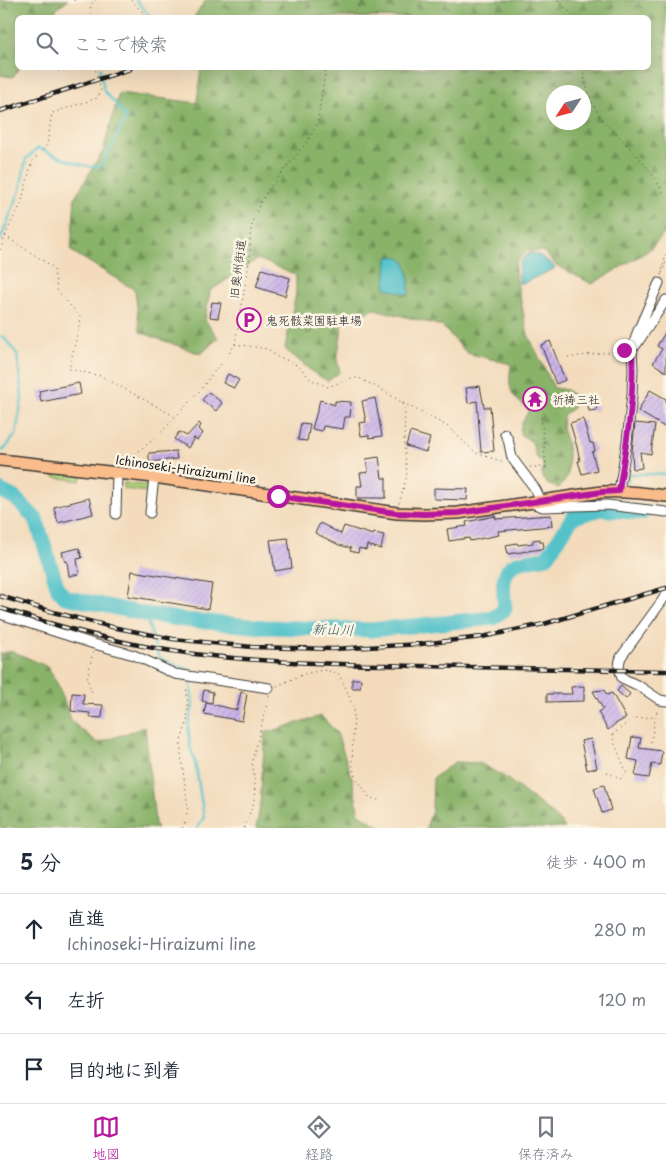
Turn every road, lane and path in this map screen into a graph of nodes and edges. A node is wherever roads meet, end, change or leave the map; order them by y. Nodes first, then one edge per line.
1 (74, 0) edge
2 (96, 0) edge
3 (131, 0) edge
4 (363, 0) edge
5 (558, 0) edge
6 (76, 3) dead end
7 (89, 15) edge
8 (145, 15) edge
9 (350, 15) edge
10 (572, 15) edge
11 (61, 70) edge
12 (96, 70) edge
13 (326, 70) edge
14 (583, 70) edge
15 (58, 71) dead end
16 (666, 200) edge
17 (5, 236) junction
18 (0, 250) edge
19 (666, 254) edge
20 (666, 262) edge
21 (659, 283) junction
22 (666, 300) edge
23 (235, 344) junction
24 (632, 351) junction
25 (568, 357) dead end
26 (403, 403) junction
27 (541, 415) dead end
28 (175, 416) junction
29 (504, 434) dead end
30 (0, 460) edge
31 (518, 466) junction
32 (113, 473) junction
33 (154, 477) junction
34 (619, 491) junction
35 (666, 496) edge
36 (536, 502) junction
37 (666, 512) edge
38 (150, 513) dead end
39 (396, 513) junction
40 (116, 514) dead end
41 (666, 594) edge
42 (0, 614) edge
43 (94, 644) junction
44 (185, 675) junction
45 (269, 688) junction
46 (93, 695) dead end
47 (663, 701) edge
48 (655, 717) junction
49 (651, 742) dead end
50 (606, 772) dead end
51 (380, 801) dead end
52 (182, 828) edge
53 (244, 828) edge

1 - 6 path
2 - 7 path
3 - 8 path
4 - 9 path
5 - 10 path
11 - 15 path
12 - 17 path
13 - 23 path, 旧奥州街道
14 - 16 path
17 - 18 path
17 - 28 path
19 - 21 path
20 - 21 path
21 - 24 street
22 - 24 street
23 - 26 path
23 - 28 path, 旧奥州街道
24 - 25 path
24 - 34 street
26 - 31 path
26 - 39 path
27 - 31 path
28 - 32 path, 旧奥州街道
29 - 31 street
30 - 32 main road, Ichinoseki-Hiraizumi line
31 - 36 street
32 - 33 main road, Ichinoseki-Hiraizumi line
32 - 40 street
33 - 38 street
33 - 39 main road, Ichinoseki-Hiraizumi line
34 - 35 main road, Ichinoseki-Hiraizumi line
34 - 36 main road, Ichinoseki-Hiraizumi line
36 - 37 street
36 - 39 main road, Ichinoseki-Hiraizumi line
41 - 47 street
42 - 43 street
43 - 44 street
43 - 46 path
44 - 45 street
44 - 52 path
45 - 51 path
45 - 53 path
47 - 48 path
48 - 49 path
48 - 50 path

